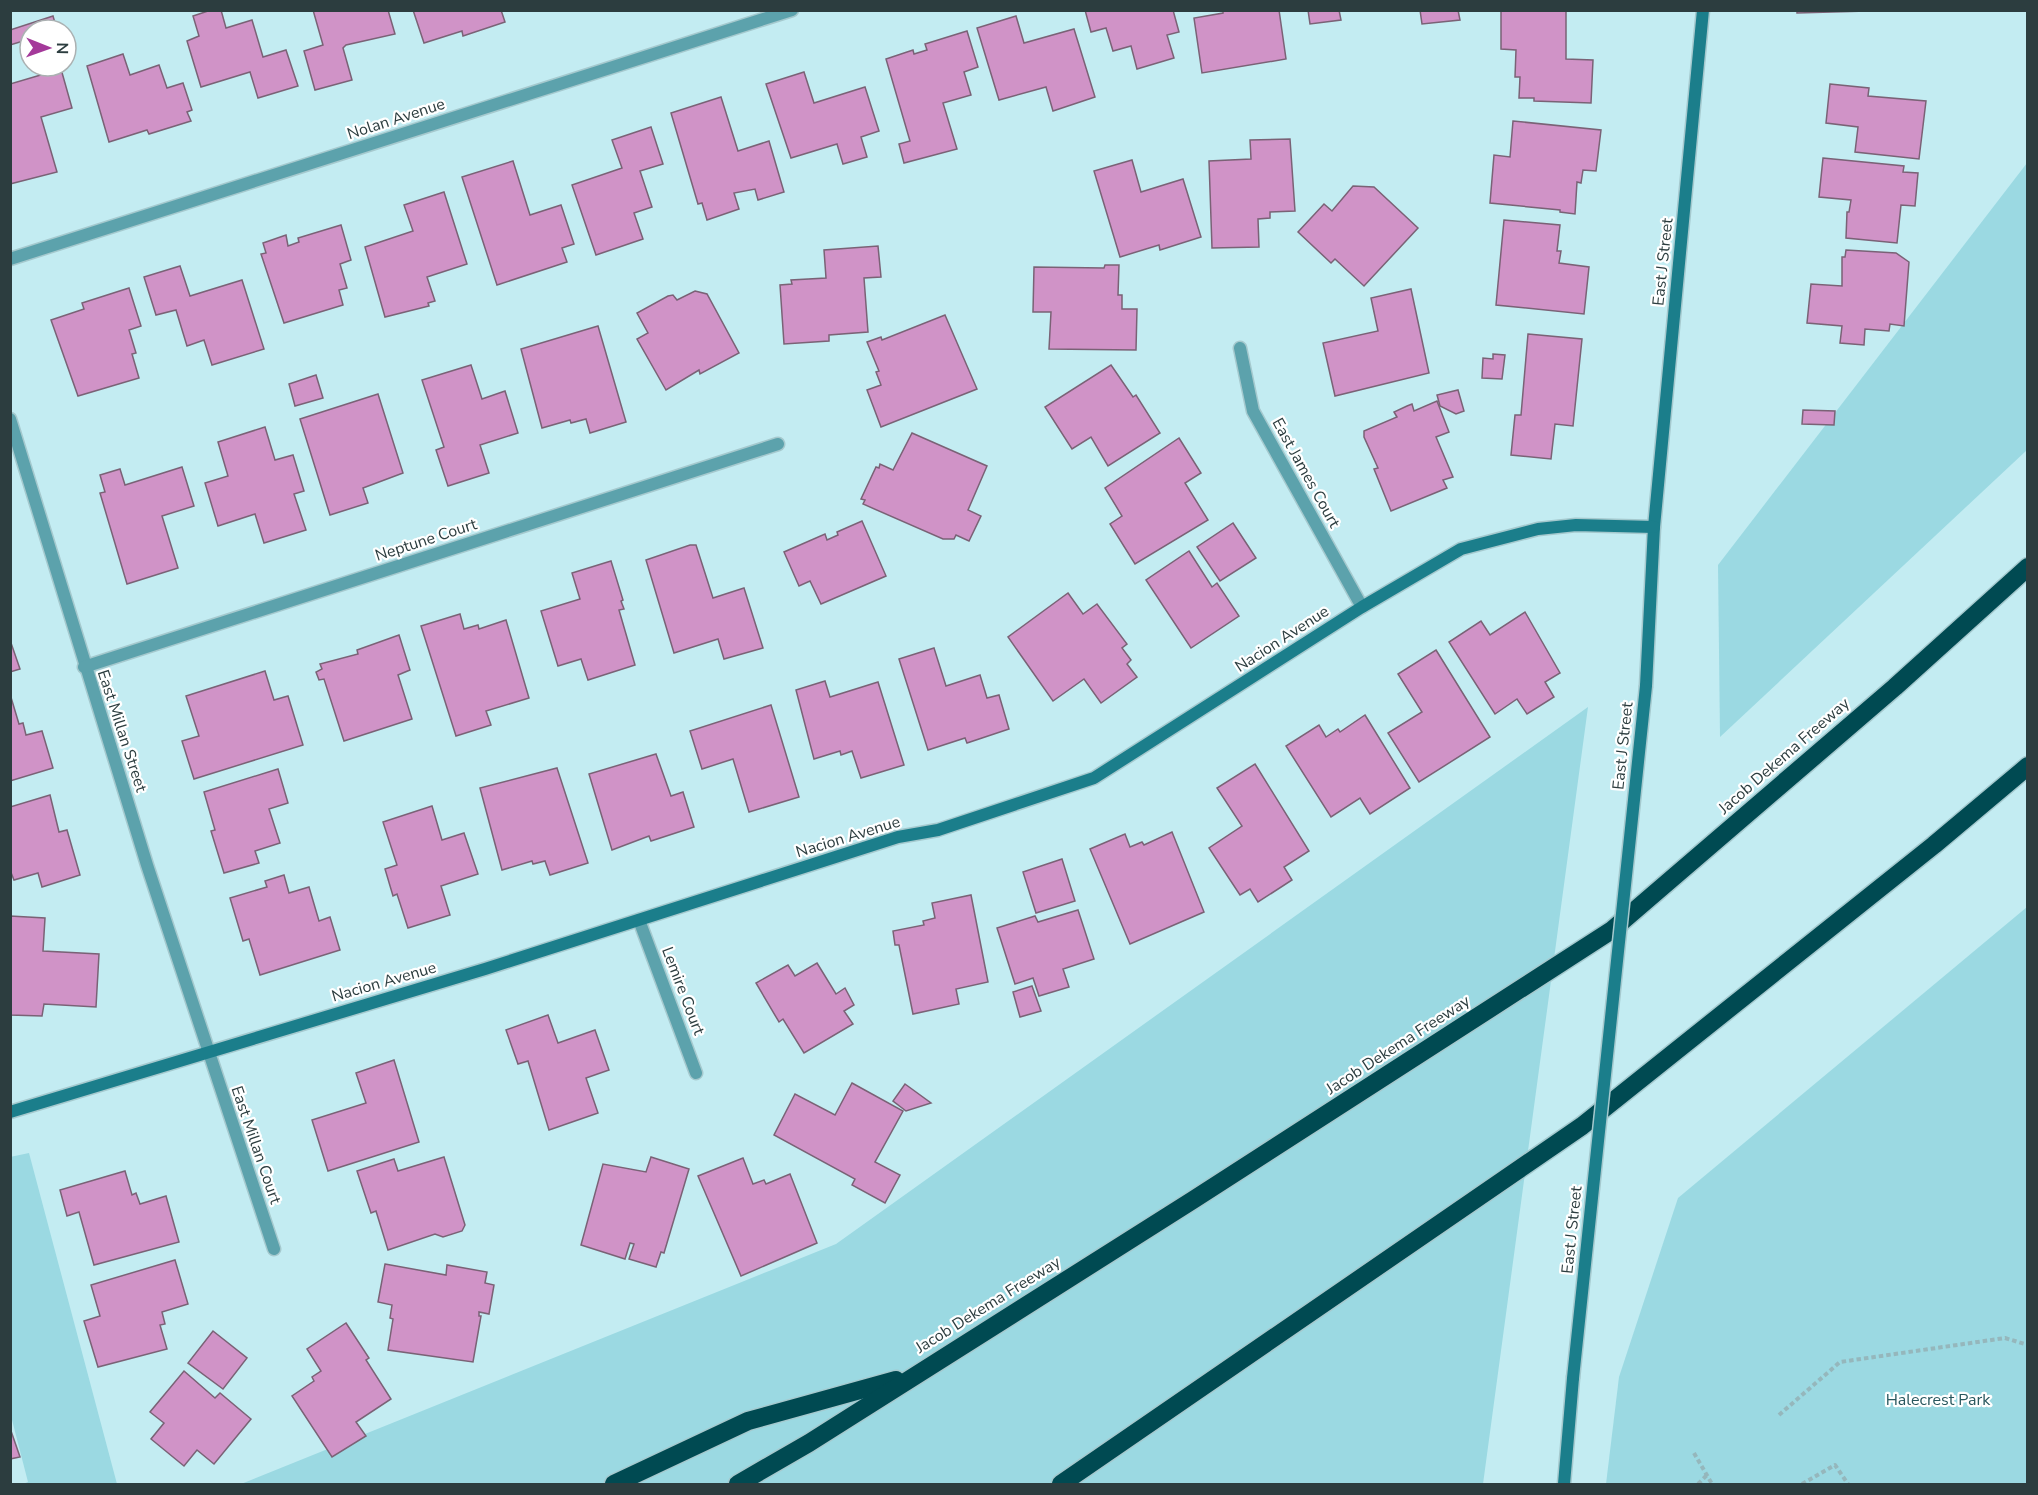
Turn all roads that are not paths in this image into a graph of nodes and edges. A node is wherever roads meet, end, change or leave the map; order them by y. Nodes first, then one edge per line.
1 (792, 10) edge
2 (1703, 10) edge
3 (10, 259) edge
4 (1240, 348) dead end
5 (10, 419) edge
6 (778, 444) dead end
7 (1654, 526) junction
8 (2028, 567) edge
9 (1362, 607) junction
10 (84, 667) junction
11 (2028, 766) edge
12 (639, 920) junction
13 (207, 1051) junction
14 (696, 1073) dead end
15 (10, 1112) edge
16 (274, 1250) dead end
17 (912, 1375) junction
18 (614, 1485) edge
19 (738, 1485) edge
20 (1060, 1485) edge
21 (1564, 1485) edge

1 - 3 street, Nolan Avenue
2 - 7 street, East J Street
4 - 9 street, East James Court
5 - 10 street, East Millan Street
6 - 10 street, Neptune Court
7 - 9 street, Nacion Avenue
7 - 21 street, East J Street, bridge
8 - 17 highway, Jacob Dekema Freeway
9 - 12 street, Nacion Avenue
10 - 13 street, East Millan Street
11 - 20 highway
12 - 13 street, Nacion Avenue
12 - 14 street, Lemire Court
13 - 15 street, Nacion Avenue
13 - 16 street, East Millan Court
17 - 18 highway
17 - 19 highway, Jacob Dekema Freeway

